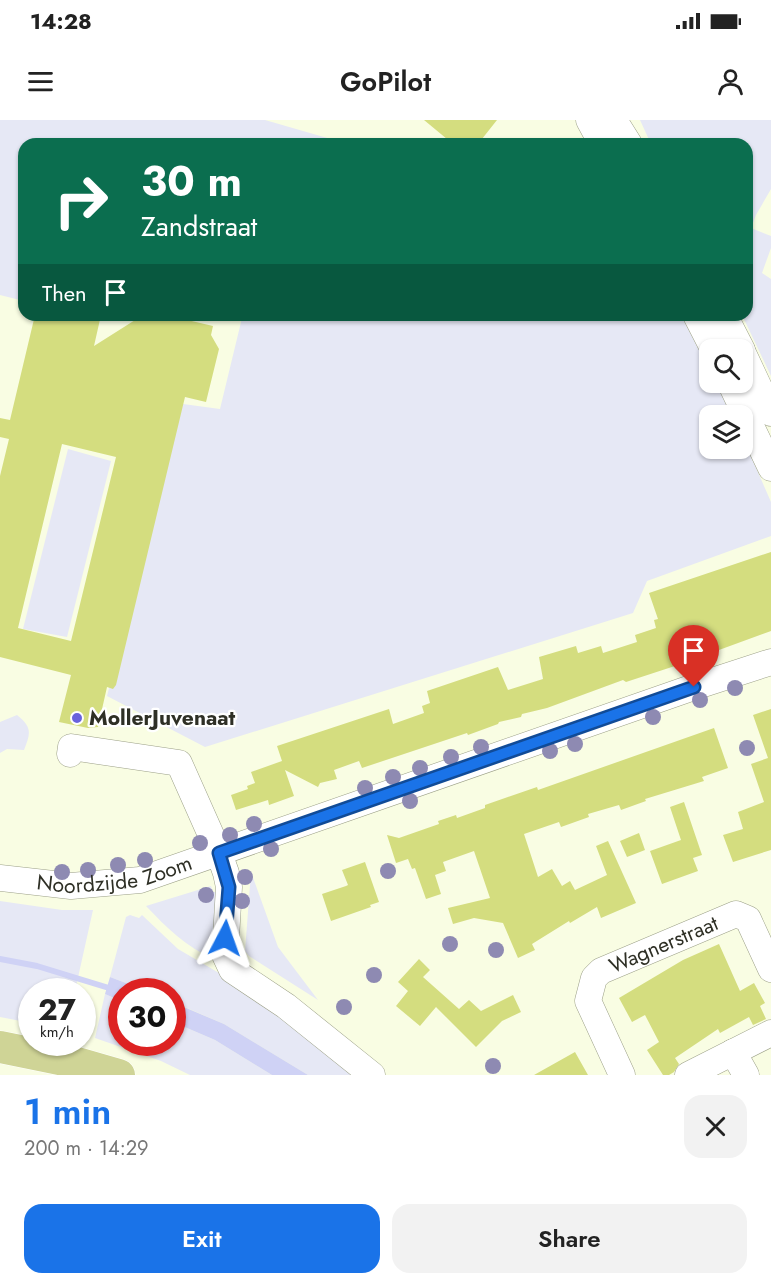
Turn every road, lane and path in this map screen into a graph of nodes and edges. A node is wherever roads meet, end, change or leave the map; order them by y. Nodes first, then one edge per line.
1 (589, 120) edge
2 (615, 120) edge
3 (599, 138) edge
4 (626, 138) edge
5 (699, 321) edge
6 (727, 321) edge
7 (708, 339) edge
8 (736, 339) edge
9 (753, 374) edge
10 (735, 393) edge
11 (771, 413) edge
12 (771, 468) edge
13 (771, 662) edge
14 (70, 754) dead end
15 (219, 853) junction
16 (0, 878) edge
17 (771, 969) edge
18 (771, 1033) edge
19 (0, 1047) edge
20 (733, 1052) junction
21 (119, 1075) edge
22 (372, 1075) edge
23 (622, 1075) edge
24 (688, 1075) edge
25 (746, 1075) edge

1 - 3 street
2 - 4 street
5 - 7 street
6 - 8 street
9 - 11 street
10 - 12 street
13 - 15 street
14 - 15 street
15 - 16 street, Noordzijde Zoom
15 - 22 street, Noordzijde Zoom
17 - 23 street, Wagnerstraat
18 - 20 street
19 - 21 main road
20 - 24 street
20 - 25 street

